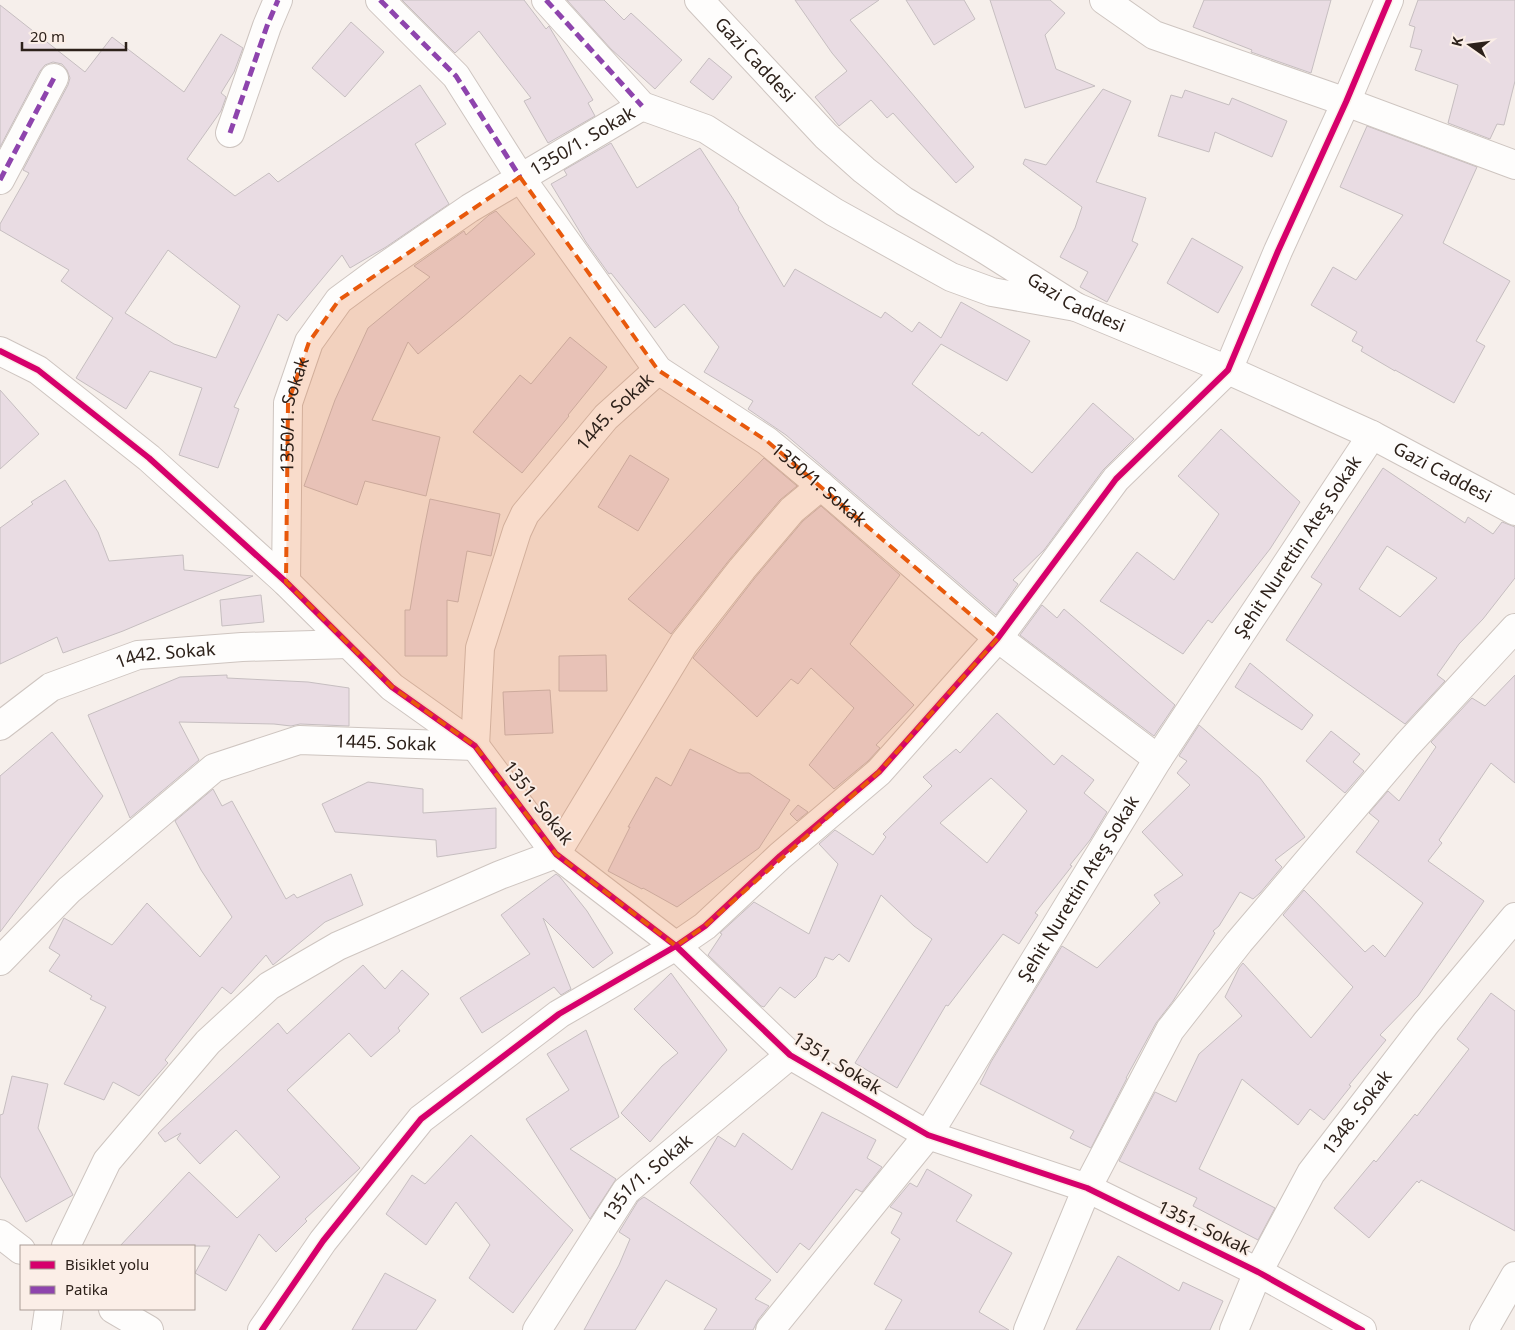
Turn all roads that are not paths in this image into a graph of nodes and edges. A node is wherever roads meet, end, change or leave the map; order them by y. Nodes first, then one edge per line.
1 (278, 0) edge
2 (380, 0) edge
3 (546, 0) edge
4 (699, 0) edge
5 (1104, 0) edge
6 (1389, 0) edge
7 (54, 78) dead end
8 (1346, 102) junction
9 (642, 106) junction
10 (230, 134) dead end
11 (1515, 165) edge
12 (520, 177) junction
13 (0, 180) edge
14 (1076, 307) junction
15 (0, 351) edge
16 (658, 370) junction
17 (1228, 370) junction
18 (1372, 435) junction
19 (822, 486) junction
20 (1515, 511) edge
21 (286, 582) junction
22 (1515, 628) edge
23 (998, 638) junction
24 (348, 644) junction
25 (0, 726) edge
26 (475, 746) junction
27 (1158, 759) junction
28 (556, 854) junction
29 (1515, 917) edge
30 (676, 946) junction
31 (0, 961) edge
32 (790, 1055) junction
33 (928, 1135) junction
34 (1086, 1188) junction
35 (0, 1234) edge
36 (66, 1245) edge
37 (20, 1249) edge
38 (1258, 1272) junction
39 (1515, 1276) edge
40 (49, 1310) edge
41 (115, 1310) edge
42 (46, 1330) edge
43 (148, 1330) edge
44 (262, 1330) edge
45 (537, 1330) edge
46 (770, 1330) edge
47 (1028, 1330) edge
48 (1234, 1330) edge
49 (1362, 1330) edge
50 (1484, 1330) edge

1 - 10 street
2 - 12 street, 1350/1. Sokak
3 - 9 street
4 - 14 street, Gazi Caddesi
5 - 8 street
6 - 8 street
7 - 13 street
8 - 11 street
8 - 17 street
9 - 12 street, 1350/1. Sokak
9 - 14 street, 1350/1. Sokak
12 - 16 street, 1350/1. Sokak
12 - 21 street, 1350/1. Sokak
14 - 17 street, Gazi Caddesi
15 - 21 street, 1351. Sokak
16 - 19 street, 1350/1. Sokak
16 - 26 street, 1445. Sokak
17 - 18 street, Gazi Caddesi
17 - 23 street
18 - 20 street, Gazi Caddesi
18 - 27 street, Şehit Nurettin Ateş Sokak
19 - 23 street, 1350/1. Sokak
19 - 28 street
21 - 24 street, 1351. Sokak
22 - 34 street
23 - 27 street, 1350/1. Sokak
23 - 30 street
24 - 25 street, 1442. Sokak
24 - 26 street, 1351. Sokak
26 - 28 street, 1351. Sokak
26 - 31 street, 1445. Sokak
27 - 33 street, Şehit Nurettin Ateş Sokak
28 - 30 street, 1351. Sokak
28 - 36 street
29 - 38 street, 1348. Sokak
30 - 32 street, 1351. Sokak
30 - 44 street
32 - 33 street, 1351. Sokak
32 - 45 street, 1351/1. Sokak
33 - 34 street, 1351. Sokak
33 - 46 street, Şehit Nurettin Ateş Sokak
34 - 38 street, 1351. Sokak
34 - 47 street
35 - 37 street
38 - 48 street, 1348. Sokak
38 - 49 street, 1351. Sokak
39 - 50 street
40 - 42 street
41 - 43 street

